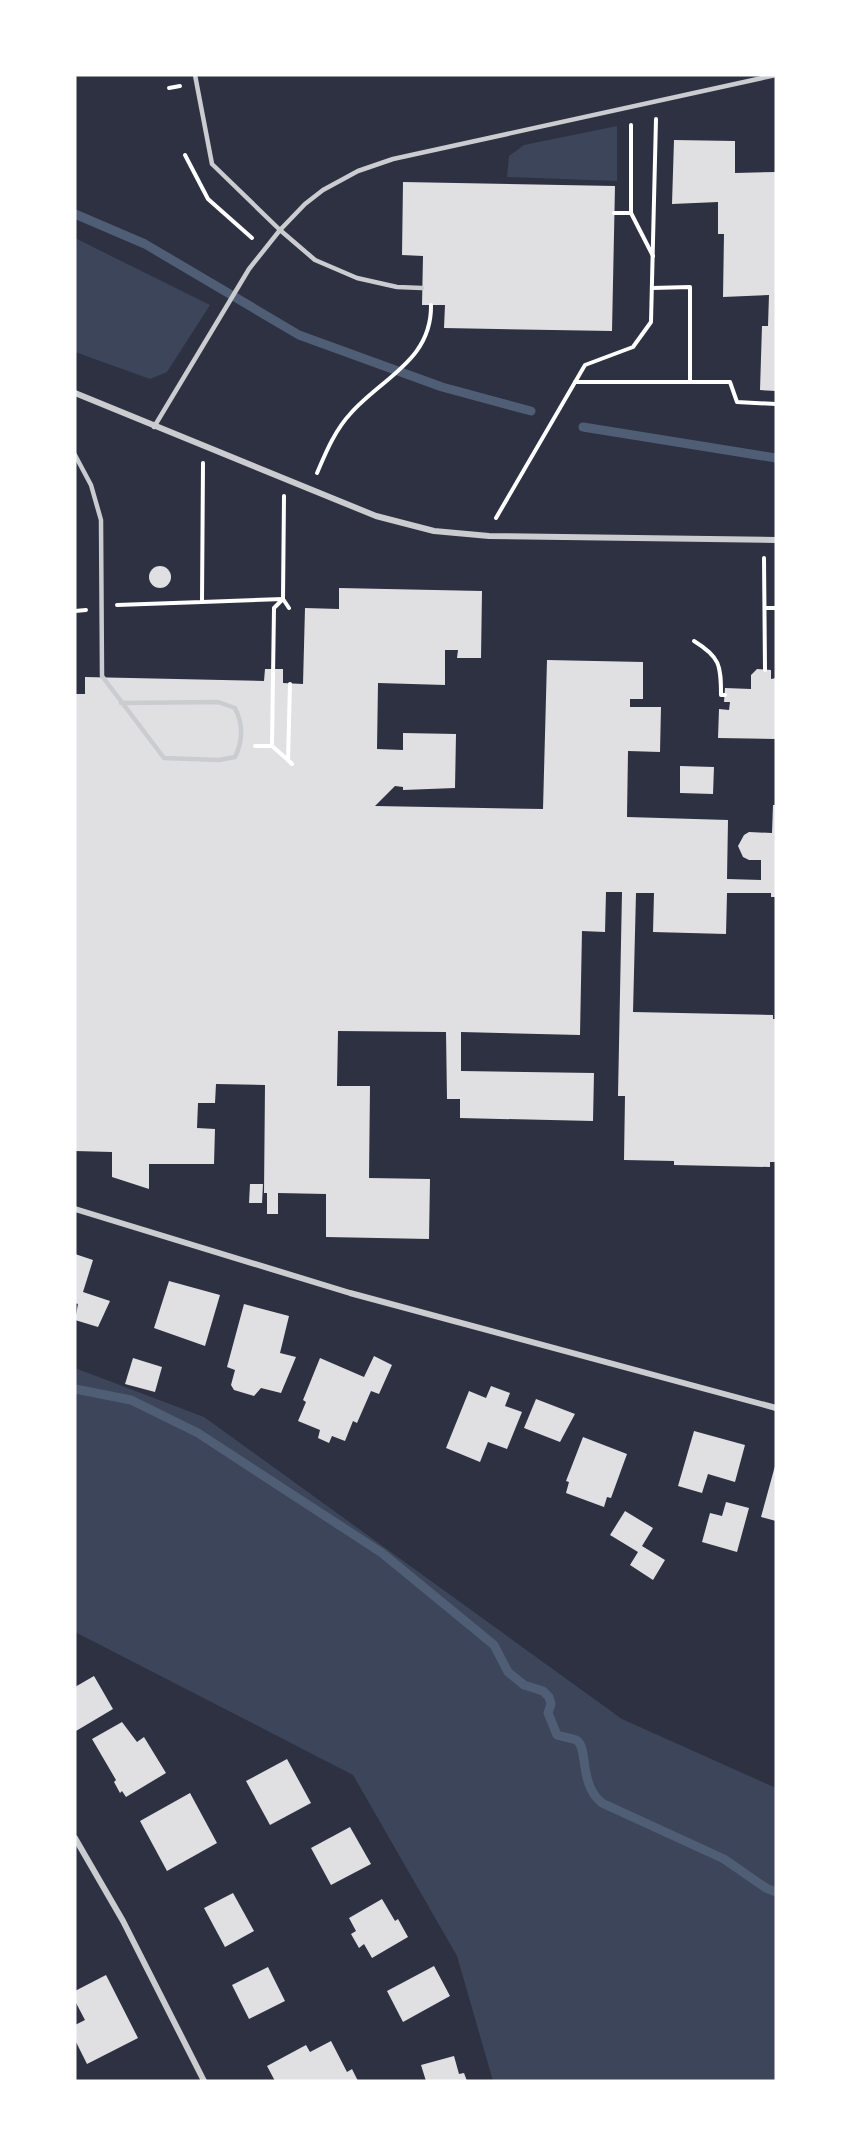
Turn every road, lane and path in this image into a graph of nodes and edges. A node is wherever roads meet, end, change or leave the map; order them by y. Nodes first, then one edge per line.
1 (195, 75) edge
2 (776, 75) edge
3 (656, 100) junction
4 (631, 106) junction
5 (185, 155) dead end
6 (614, 213) dead end
7 (631, 213) junction
8 (280, 230) junction
9 (249, 236) dead end
10 (653, 258) junction
11 (422, 288) dead end
12 (652, 288) junction
13 (431, 305) dead end
14 (574, 382) junction
15 (690, 382) junction
16 (75, 393) edge
17 (776, 404) edge
18 (154, 427) junction
19 (203, 446) junction
20 (75, 455) edge
21 (322, 460) dead end
22 (285, 480) junction
23 (489, 536) junction
24 (763, 539) junction
25 (776, 540) edge
26 (283, 599) junction
27 (202, 602) junction
28 (113, 606) dead end
29 (289, 608) dead end
30 (765, 608) junction
31 (776, 608) edge
32 (92, 609) dead end
33 (75, 611) edge
34 (694, 641) dead end
35 (765, 670) dead end
36 (290, 684) dead end
37 (724, 695) dead end
38 (122, 703) junction
39 (75, 1209) edge
40 (776, 1408) edge
41 (75, 1838) edge
42 (204, 2081) edge

1 - 8 lane
2 - 3 lane
3 - 4 lane
3 - 10 path
4 - 7 path
4 - 8 lane
5 - 9 path
6 - 7 path
7 - 10 path
8 - 11 lane
8 - 18 lane
10 - 12 path
12 - 14 path
12 - 15 path
13 - 21 path
14 - 15 path
14 - 23 path
15 - 17 path
16 - 18 street
18 - 19 street
19 - 22 street
19 - 27 path
20 - 38 lane
22 - 23 street
22 - 26 path
23 - 24 street
24 - 25 street
24 - 30 path
26 - 27 path
26 - 29 path
26 - 36 path
27 - 28 path
30 - 31 path
30 - 35 path
32 - 33 path
34 - 37 path
38 - 38 lane
39 - 40 street
41 - 42 street

